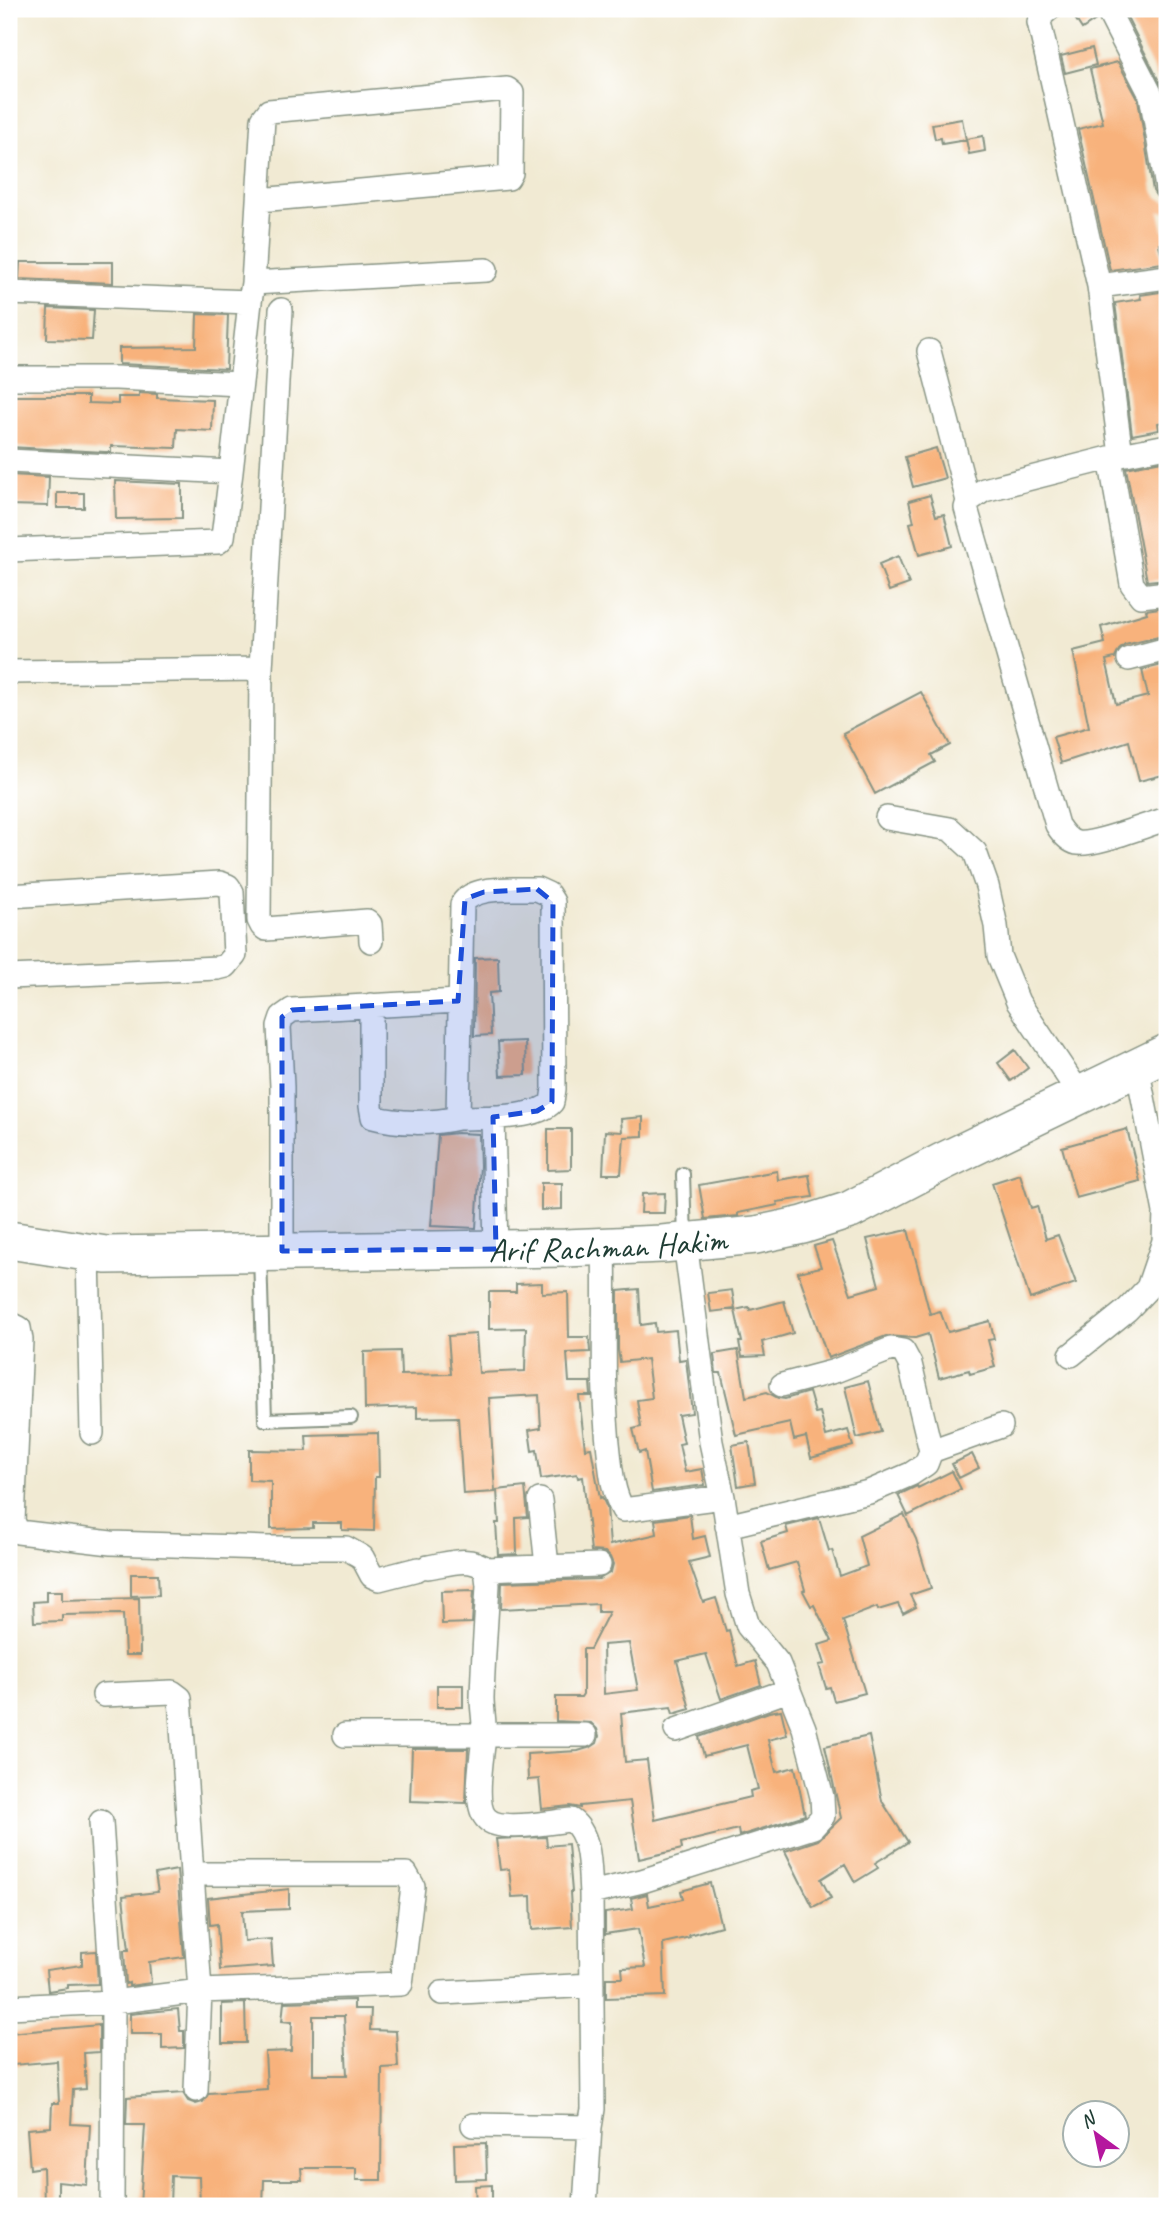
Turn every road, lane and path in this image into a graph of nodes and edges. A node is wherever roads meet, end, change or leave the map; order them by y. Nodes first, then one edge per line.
1 (1049, 9) edge
2 (1107, 9) edge
3 (1167, 188) edge
4 (259, 200) junction
5 (486, 270) dead end
6 (1167, 277) edge
7 (1099, 286) junction
8 (9, 293) edge
9 (251, 293) junction
10 (281, 310) dead end
11 (929, 351) dead end
12 (9, 378) edge
13 (240, 384) junction
14 (1167, 446) edge
15 (1115, 456) junction
16 (9, 461) edge
17 (231, 472) junction
18 (968, 501) junction
19 (9, 550) edge
20 (1167, 593) edge
21 (1167, 649) edge
22 (1129, 659) dead end
23 (261, 669) junction
24 (9, 672) edge
25 (887, 818) dead end
26 (1167, 818) edge
27 (9, 896) edge
28 (371, 942) dead end
29 (9, 977) edge
30 (458, 1000) junction
31 (371, 1005) junction
32 (1152, 1059) edge
33 (1081, 1096) junction
34 (494, 1117) junction
35 (458, 1118) junction
36 (683, 1174) dead end
37 (9, 1240) edge
38 (685, 1242) junction
39 (604, 1247) junction
40 (496, 1249) junction
41 (271, 1251) junction
42 (88, 1253) junction
43 (9, 1323) edge
44 (1071, 1355) dead end
45 (782, 1385) dead end
46 (351, 1417) dead end
47 (1001, 1426) dead end
48 (92, 1433) dead end
49 (931, 1451) junction
50 (12, 1496) edge
51 (723, 1497) junction
52 (540, 1500) dead end
53 (727, 1526) junction
54 (13, 1532) edge
55 (599, 1564) dead end
56 (547, 1566) junction
57 (486, 1569) junction
58 (789, 1690) junction
59 (104, 1695) dead end
60 (676, 1730) dead end
61 (345, 1735) dead end
62 (484, 1735) junction
63 (585, 1735) dead end
64 (101, 1822) dead end
65 (193, 1874) junction
66 (591, 1893) junction
67 (592, 1985) junction
68 (200, 1991) junction
69 (442, 1993) dead end
70 (113, 2002) junction
71 (9, 2007) edge
72 (196, 2090) dead end
73 (473, 2124) dead end
74 (590, 2127) junction
75 (112, 2206) edge
76 (585, 2206) edge

1 - 7 street
2 - 3 street
4 - 4 street
4 - 9 street
5 - 9 street
6 - 7 street
7 - 15 street
8 - 9 street
9 - 13 street
10 - 23 street
11 - 18 street
12 - 13 street
13 - 17 street
14 - 15 street
15 - 18 street
15 - 20 street
16 - 17 street
17 - 19 street
18 - 26 street
21 - 22 street
23 - 24 street
23 - 28 street
25 - 33 street
27 - 29 street
30 - 31 street
30 - 34 street
30 - 35 street
31 - 35 street
31 - 41 street
32 - 33 main road, Arif Rachman Hakim
32 - 44 street
33 - 38 main road, Arif Rachman Hakim
34 - 35 street
34 - 40 street
36 - 38 lane
37 - 42 main road, Arif Rachman Hakim
38 - 39 main road, Arif Rachman Hakim
38 - 51 street
39 - 40 main road, Arif Rachman Hakim
39 - 51 street
40 - 41 main road, Arif Rachman Hakim
41 - 42 main road, Arif Rachman Hakim
41 - 46 lane
42 - 48 street
43 - 50 street
45 - 49 street
47 - 49 street
49 - 53 street
50 - 54 street
51 - 53 street
52 - 56 street
53 - 58 street
54 - 57 street
55 - 56 street
56 - 57 street
57 - 62 street
58 - 60 street
58 - 66 street
59 - 65 street
61 - 62 street
62 - 63 street
62 - 66 street
64 - 70 street
65 - 68 street
65 - 68 street
66 - 67 street
67 - 69 street
67 - 74 street
68 - 70 street
68 - 72 street
70 - 71 street
70 - 75 street
73 - 74 street
74 - 76 street

